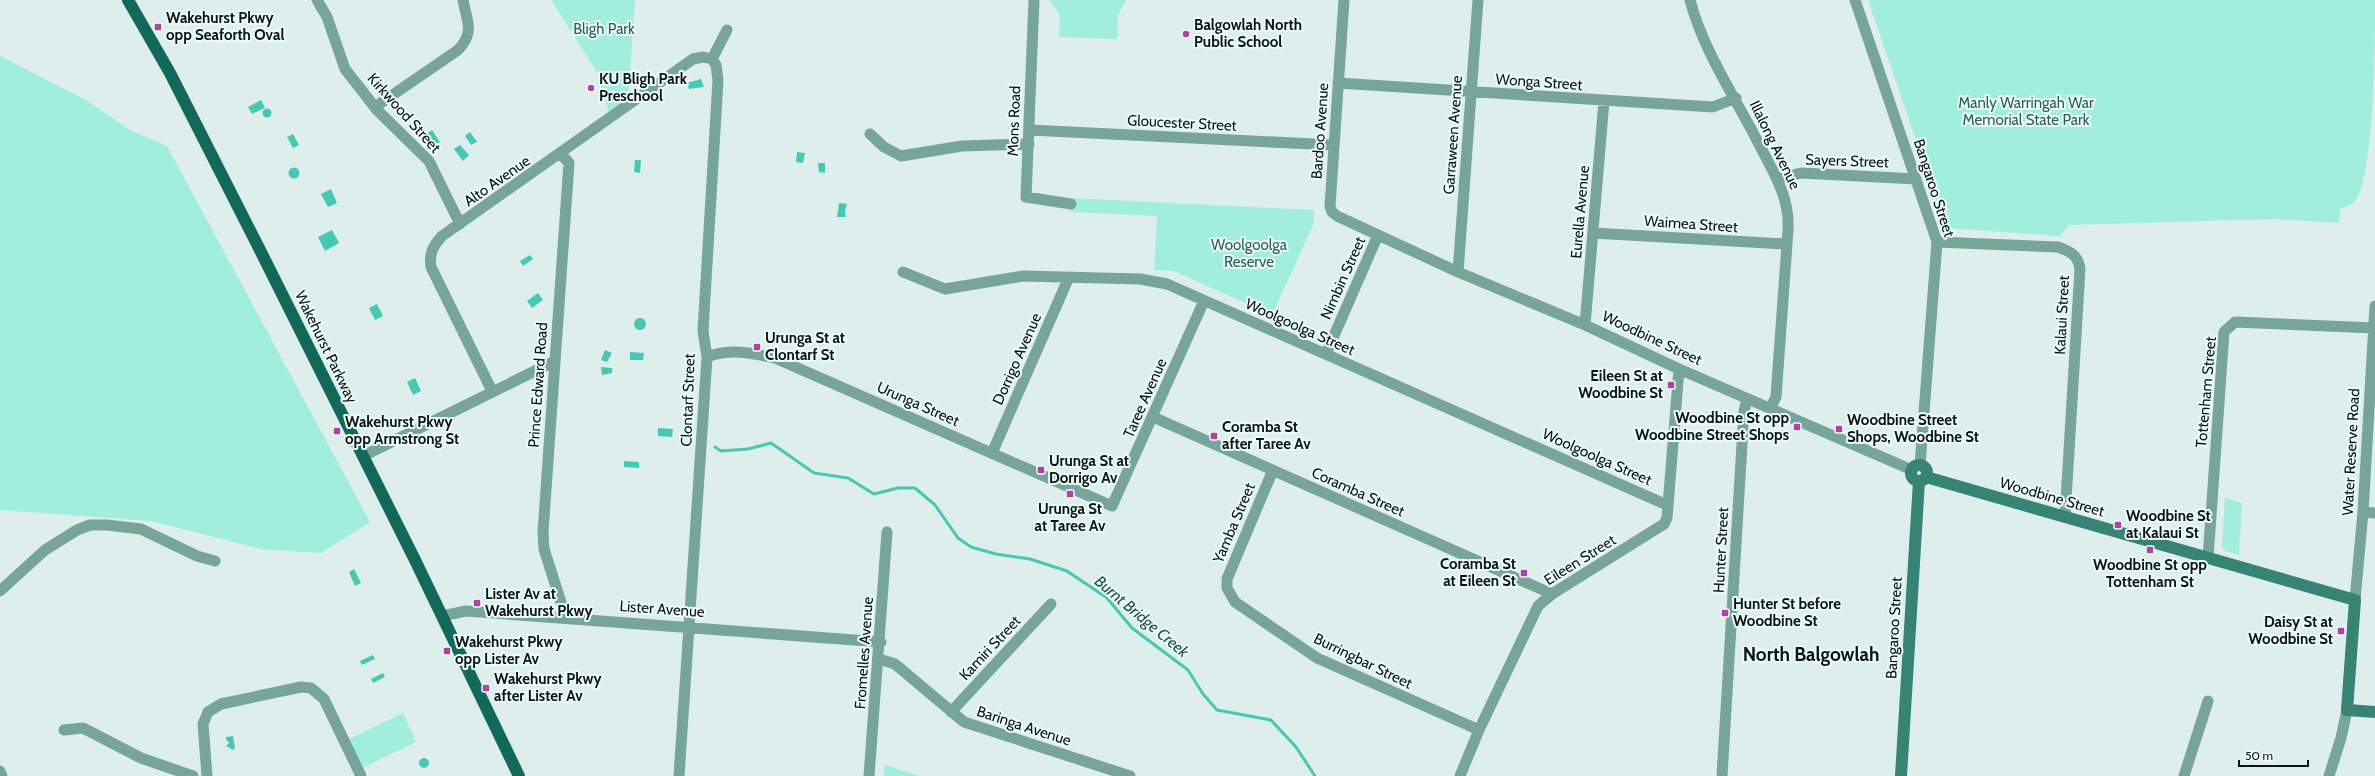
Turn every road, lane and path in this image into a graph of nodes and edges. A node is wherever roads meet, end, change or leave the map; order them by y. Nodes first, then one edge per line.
1 (128, 0) edge
2 (317, 0) edge
3 (463, 0) edge
4 (1034, 0) edge
5 (1344, 0) edge
6 (1478, 0) edge
7 (1690, 0) edge
8 (1855, 0) edge
9 (727, 30) dead end
10 (712, 59) junction
11 (1338, 83) junction
12 (1471, 93) junction
13 (1736, 98) junction
14 (1604, 102) junction
15 (375, 107) junction
16 (1030, 130) junction
17 (870, 134) dead end
18 (1029, 144) junction
19 (1334, 145) junction
20 (562, 154) junction
21 (1777, 179) junction
22 (1916, 179) junction
23 (1070, 204) dead end
24 (460, 224) junction
25 (1593, 232) junction
26 (1378, 236) junction
27 (1937, 242) junction
28 (1786, 244) junction
29 (903, 272) dead end
30 (1458, 272) junction
31 (1069, 277) junction
32 (1204, 301) junction
33 (2375, 306) edge
34 (1585, 325) junction
35 (2374, 328) junction
36 (1326, 354) junction
37 (707, 357) junction
38 (555, 361) junction
39 (1680, 369) junction
40 (492, 391) junction
41 (1747, 399) junction
42 (1770, 407) junction
43 (1153, 417) junction
44 (992, 453) junction
45 (363, 456) junction
46 (1916, 468) junction
47 (1273, 470) junction
48 (1922, 479) junction
49 (1667, 505) junction
50 (1112, 506) joint
51 (2363, 512) junction
52 (2375, 512) edge
53 (2065, 517) junction
54 (887, 532) dead end
55 (2208, 558) junction
56 (215, 561) dead end
57 (1227, 588) joint
58 (0, 591) edge
59 (1552, 594) junction
60 (2355, 600) junction
61 (1051, 604) dead end
62 (442, 616) junction
63 (566, 618) junction
64 (689, 626) junction
65 (881, 642) junction
66 (879, 659) junction
67 (2208, 701) dead end
68 (2347, 710) junction
69 (951, 712) junction
70 (2375, 712) edge
71 (64, 730) dead end
72 (1479, 730) junction
73 (0, 770) edge
74 (2, 776) edge
75 (193, 776) edge
76 (208, 776) edge
77 (361, 776) edge
78 (519, 776) edge
79 (679, 776) edge
80 (869, 776) edge
81 (1130, 776) edge
82 (1460, 776) edge
83 (1722, 776) edge
84 (1901, 776) edge
85 (1904, 776) edge
86 (2184, 776) edge
87 (2329, 776) edge

1 - 45 main road, Wakehurst Parkway
2 - 15 street, Kirkwood Street
3 - 15 street
4 - 16 street, Mons Road
5 - 11 street, Bardoo Avenue
6 - 12 street, Garraween Avenue
7 - 13 street, Illalong Avenue
8 - 22 street, Bangaroo Street
9 - 10 street
10 - 20 street, Alto Avenue
10 - 37 street, Clontarf Street
11 - 12 street, Wonga Street
11 - 19 street, Bardoo Avenue
12 - 14 street, Wonga Street
12 - 30 street, Garraween Avenue
13 - 14 street, Wonga Street
13 - 21 street, Illalong Avenue
14 - 25 street, Eurella Avenue
15 - 24 street, Kirkwood Street
16 - 18 street, Mons Road
16 - 19 street, Gloucester Street
17 - 18 street
18 - 23 street, Mons Road
19 - 26 street, Bardoo Avenue
20 - 24 street, Alto Avenue
20 - 38 street, Prince Edward Road
21 - 22 street, Sayers Street
21 - 28 street, Illalong Avenue
22 - 27 street, Bangaroo Street
24 - 40 street, Alto Avenue
25 - 28 street, Waimea Street
25 - 34 street, Eurella Avenue
26 - 30 street, Woodbine Street
26 - 36 street, Nimbin Street
27 - 46 street, Bangaroo Street
27 - 53 street, Kalaui Street
28 - 42 street, Illalong Avenue
29 - 31 street, Woolgoolga Street
30 - 34 street, Woodbine Street
31 - 32 street, Woolgoolga Street
31 - 44 street, Dorrigo Avenue
32 - 36 street, Woolgoolga Street
32 - 43 street, Taree Avenue
33 - 35 street, Water Reserve Road
34 - 39 street, Woodbine Street
35 - 51 street, Water Reserve Road
35 - 55 street, Tottenham Street
36 - 49 street, Woolgoolga Street
37 - 44 street, Urunga Street
37 - 64 street, Clontarf Street
38 - 40 street
38 - 63 street, Prince Edward Road
39 - 41 street, Woodbine Street
39 - 49 street, Eileen Street
40 - 45 street
41 - 42 street, Woodbine Street
41 - 83 street, Hunter Street
42 - 46 street, Woodbine Street
43 - 47 street, Coramba Street
43 - 50 street, Taree Avenue
44 - 50 street, Urunga Street
45 - 62 main road, Wakehurst Parkway
46 - 48 street
47 - 57 street, Yamba Street
47 - 59 street, Coramba Street
48 - 53 street, Woodbine Street
48 - 84 street, Bangaroo Street
49 - 59 street, Eileen Street
51 - 52 street
51 - 60 street, Water Reserve Road
53 - 55 street, Woodbine Street
54 - 65 street, Fromelles Avenue
55 - 60 street, Woodbine Street
56 - 58 street
57 - 72 street, Burringbar Street
59 - 72 street, Eileen Street
60 - 68 street
61 - 69 street, Kamiri Street
62 - 63 street, Lister Avenue
62 - 78 main road, Wakehurst Parkway
63 - 64 street, Lister Avenue
64 - 65 street, Lister Avenue
64 - 79 street, Clontarf Street
65 - 66 street, Fromelles Avenue
66 - 69 street, Baringa Avenue
66 - 80 street, Fromelles Avenue
67 - 86 street
68 - 70 street
68 - 87 street
69 - 81 street, Baringa Avenue
71 - 75 street
72 - 82 street, Eileen Street
73 - 74 street
76 - 77 street
84 - 85 street

